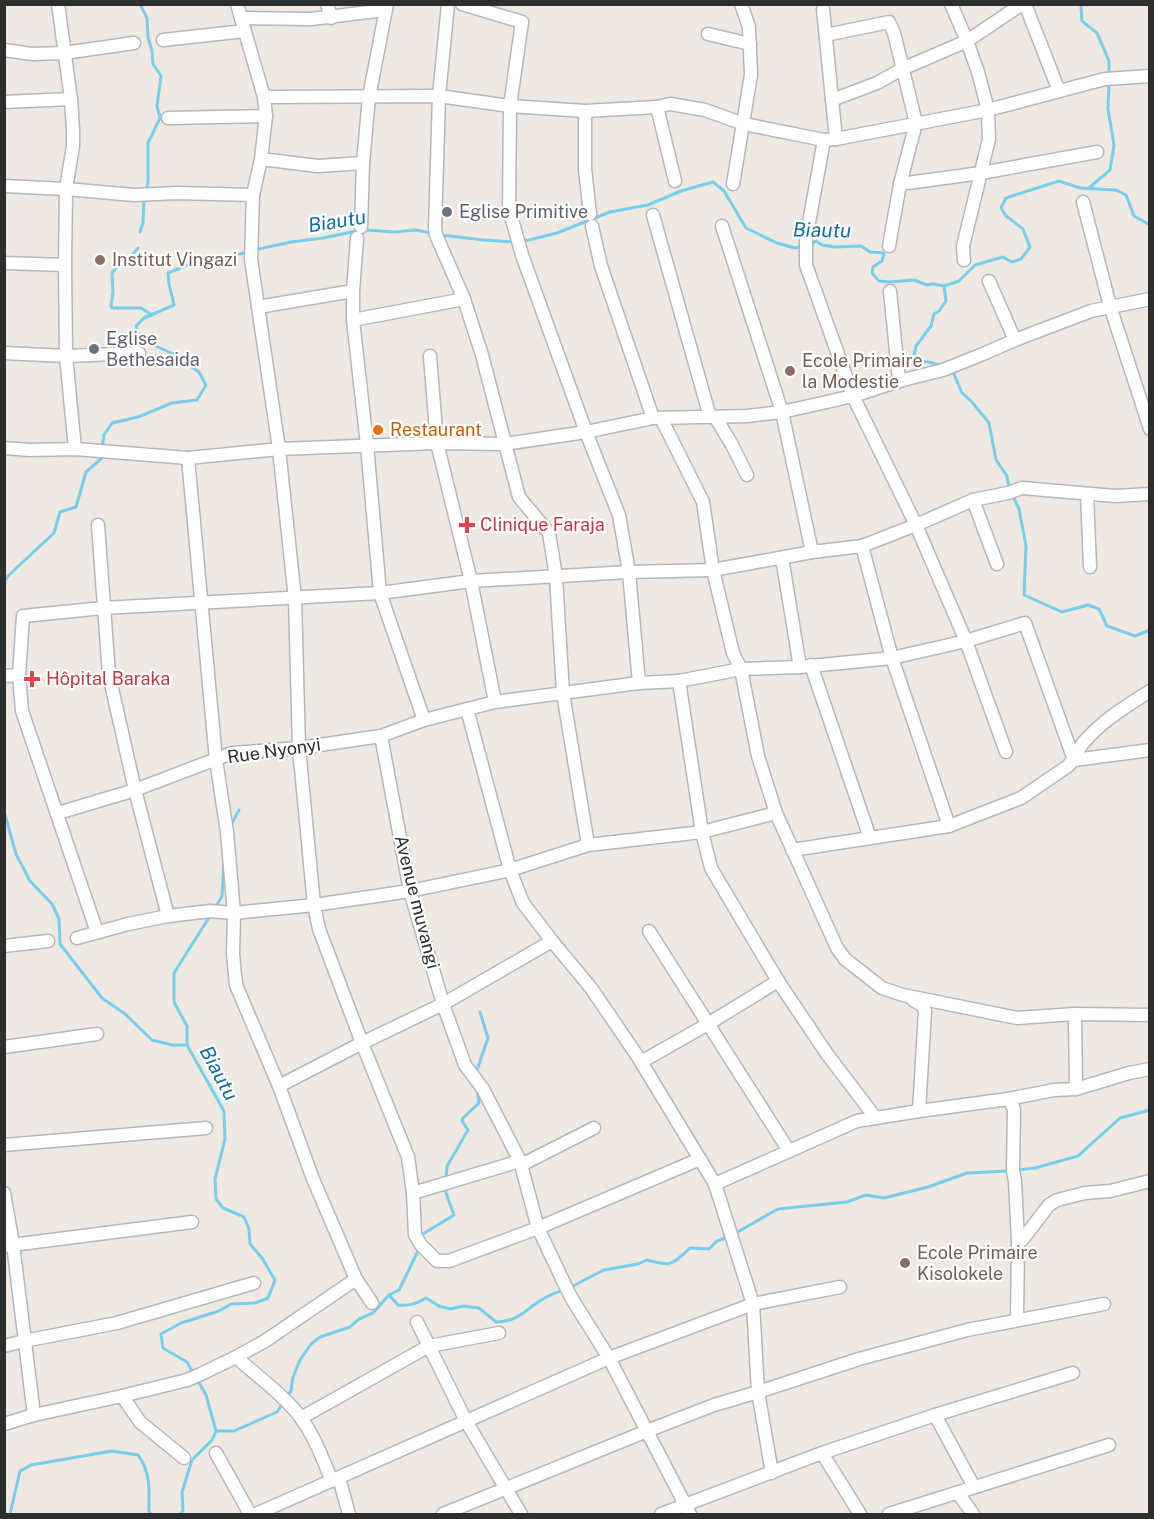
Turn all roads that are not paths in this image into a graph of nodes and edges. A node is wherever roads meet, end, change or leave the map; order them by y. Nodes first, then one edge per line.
1 (58, 4) edge
2 (237, 4) edge
3 (327, 4) edge
4 (448, 4) edge
5 (462, 4) edge
6 (741, 4) edge
7 (951, 4) edge
8 (1024, 4) edge
9 (386, 8) edge
10 (823, 9) dead end
11 (241, 18) junction
12 (331, 18) junction
13 (245, 31) junction
14 (708, 34) dead end
15 (826, 35) junction
16 (163, 40) dead end
17 (967, 41) junction
18 (134, 43) dead end
19 (750, 44) junction
20 (4, 50) edge
21 (64, 53) junction
22 (902, 69) junction
23 (1149, 76) edge
24 (1059, 91) junction
25 (264, 96) junction
26 (439, 96) junction
27 (369, 97) junction
28 (71, 99) junction
29 (832, 100) junction
30 (4, 102) edge
31 (510, 106) junction
32 (657, 107) junction
33 (988, 110) junction
34 (585, 111) junction
35 (266, 116) junction
36 (168, 118) dead end
37 (916, 123) junction
38 (744, 124) junction
39 (830, 139) junction
40 (1097, 152) dead end
41 (261, 159) junction
42 (363, 163) junction
43 (981, 173) junction
44 (675, 181) dead end
45 (732, 184) dead end
46 (900, 184) junction
47 (4, 186) edge
48 (66, 189) junction
49 (253, 195) junction
50 (1083, 202) dead end
51 (653, 215) dead end
52 (722, 226) dead end
53 (889, 246) dead end
54 (964, 260) dead end
55 (4, 263) edge
56 (65, 266) junction
57 (989, 281) dead end
58 (353, 291) junction
59 (890, 291) dead end
60 (464, 299) junction
61 (1149, 299) edge
62 (1110, 306) junction
63 (258, 307) junction
64 (353, 320) junction
65 (1015, 339) junction
66 (4, 353) edge
67 (139, 353) dead end
68 (66, 356) junction
69 (430, 356) dead end
70 (899, 381) junction
71 (853, 396) junction
72 (782, 412) junction
73 (712, 417) junction
74 (657, 418) junction
75 (1149, 429) edge
76 (586, 432) junction
77 (436, 443) junction
78 (506, 444) junction
79 (367, 445) junction
80 (4, 448) edge
81 (279, 448) junction
82 (75, 449) junction
83 (188, 458) junction
84 (747, 475) dead end
85 (1087, 494) junction
86 (1149, 494) edge
87 (973, 500) junction
88 (98, 525) dead end
89 (916, 525) junction
90 (862, 546) junction
91 (812, 552) junction
92 (782, 558) junction
93 (997, 564) dead end
94 (1090, 567) dead end
95 (714, 570) junction
96 (629, 572) junction
97 (555, 577) junction
98 (471, 581) junction
99 (380, 593) junction
100 (295, 598) junction
101 (201, 602) junction
102 (103, 608) junction
103 (966, 641) junction
104 (892, 658) junction
105 (805, 666) junction
106 (741, 669) junction
107 (19, 675) junction
108 (4, 676) edge
109 (679, 681) junction
110 (639, 683) junction
111 (562, 693) junction
112 (1148, 694) edge
113 (495, 702) junction
114 (467, 709) junction
115 (424, 720) junction
116 (381, 736) junction
117 (299, 748) junction
118 (1149, 750) edge
119 (1006, 752) dead end
120 (216, 760) junction
121 (1074, 760) junction
122 (135, 790) junction
123 (58, 813) junction
124 (776, 813) junction
125 (949, 826) junction
126 (702, 832) junction
127 (870, 838) junction
128 (588, 845) junction
129 (792, 850) junction
130 (510, 870) junction
131 (410, 891) junction
132 (314, 905) junction
133 (234, 913) junction
134 (168, 916) junction
135 (650, 931) dead end
136 (98, 932) junction
137 (77, 938) dead end
138 (48, 941) dead end
139 (552, 941) junction
140 (4, 946) edge
141 (778, 981) junction
142 (903, 995) junction
143 (443, 1004) junction
144 (1075, 1014) junction
145 (1149, 1015) edge
146 (708, 1024) junction
147 (97, 1034) dead end
148 (362, 1043) junction
149 (4, 1047) edge
150 (641, 1062) junction
151 (1149, 1069) edge
152 (279, 1086) junction
153 (1076, 1089) junction
154 (1008, 1099) junction
155 (919, 1111) junction
156 (875, 1117) junction
157 (206, 1128) dead end
158 (594, 1128) dead end
159 (4, 1145) edge
160 (789, 1151) junction
161 (700, 1159) junction
162 (520, 1163) junction
163 (1149, 1181) edge
164 (715, 1184) junction
165 (4, 1193) edge
166 (413, 1193) junction
167 (192, 1221) dead end
168 (538, 1228) junction
169 (1018, 1241) junction
170 (9, 1245) edge
171 (356, 1279) junction
172 (254, 1283) dead end
173 (840, 1287) dead end
174 (372, 1303) dead end
175 (753, 1304) junction
176 (1104, 1304) dead end
177 (1017, 1320) junction
178 (417, 1322) dead end
179 (499, 1333) dead end
180 (24, 1341) junction
181 (4, 1346) edge
182 (429, 1346) junction
183 (236, 1357) junction
184 (609, 1358) junction
185 (1073, 1372) dead end
186 (758, 1392) junction
187 (122, 1396) junction
188 (34, 1415) junction
189 (934, 1415) junction
190 (301, 1418) junction
191 (466, 1421) junction
192 (4, 1424) edge
193 (647, 1431) junction
194 (1109, 1445) dead end
195 (216, 1453) dead end
196 (822, 1453) junction
197 (184, 1458) dead end
198 (772, 1473) junction
199 (336, 1480) junction
200 (974, 1487) junction
201 (507, 1488) junction
202 (958, 1493) junction
203 (688, 1510) edge
204 (250, 1515) edge
205 (256, 1515) edge
206 (349, 1515) edge
207 (443, 1515) edge
208 (521, 1515) edge
209 (661, 1515) edge
210 (860, 1515) edge
211 (889, 1515) edge
212 (973, 1515) edge

1 - 21 street
2 - 11 street
3 - 12 street
4 - 26 street
5 - 31 street
6 - 19 street
7 - 17 street
8 - 17 street
8 - 24 street
9 - 12 street
9 - 27 street
10 - 15 street
11 - 12 street
11 - 13 street
13 - 16 street
13 - 25 street
14 - 19 street
15 - 22 street
15 - 29 street
17 - 22 street
17 - 33 street
18 - 21 street
19 - 38 street
20 - 21 street
21 - 28 street
22 - 29 street
22 - 37 street
23 - 24 street
24 - 33 street
25 - 27 street
25 - 35 street
26 - 27 street
26 - 31 street
26 - 60 street
27 - 42 street
28 - 30 street
28 - 48 street
29 - 39 street
31 - 34 street
31 - 76 street
32 - 34 street
32 - 38 street
32 - 44 street
33 - 37 street
33 - 43 street
34 - 74 street
35 - 36 street
35 - 41 street
37 - 39 street
37 - 46 street
38 - 39 street
38 - 45 street
39 - 71 street
40 - 43 street
41 - 42 street
41 - 49 street
42 - 58 street
43 - 46 street
43 - 54 street
46 - 53 street
47 - 48 street
48 - 49 street
48 - 56 street
49 - 63 street
50 - 62 street
51 - 73 street
52 - 72 street
55 - 56 street
56 - 68 street
57 - 65 street
58 - 63 street
58 - 64 street
59 - 70 street
60 - 64 street
60 - 78 street
61 - 62 street
62 - 65 street
62 - 75 street
63 - 81 street
64 - 79 street
65 - 70 street
66 - 68 street
67 - 68 street
68 - 82 street
69 - 77 street
70 - 71 street
71 - 72 street
71 - 89 street
72 - 73 street
72 - 91 street
73 - 74 street
73 - 84 street
74 - 76 street
74 - 95 street
76 - 78 street
76 - 96 street
77 - 78 street
77 - 79 street
77 - 98 street
78 - 97 street
79 - 81 street
79 - 99 street
80 - 82 street
81 - 83 street
81 - 100 street
82 - 83 street
83 - 101 street
85 - 86 street
85 - 87 street
85 - 94 street
87 - 89 street
87 - 93 street
88 - 102 street
89 - 90 street
89 - 103 street
90 - 91 street
90 - 104 street
91 - 92 street
92 - 95 street
92 - 105 street
95 - 96 street
95 - 106 street
96 - 97 street
96 - 110 street
97 - 98 street
97 - 111 street
98 - 99 street
98 - 113 street
99 - 100 street
99 - 115 street
100 - 101 street
100 - 117 street
101 - 102 street
101 - 120 street
102 - 107 street
102 - 122 street
103 - 104 street, Rue Nyonyi
103 - 119 street
103 - 121 street, Rue Nyonyi
104 - 105 street, Rue Nyonyi
104 - 125 street
105 - 106 street, Rue Nyonyi
105 - 127 street
106 - 109 street, Rue Nyonyi
106 - 124 street
107 - 108 street
107 - 123 street
109 - 110 street, Rue Nyonyi
109 - 126 street
110 - 111 street, Rue Nyonyi
111 - 113 street, Rue Nyonyi
111 - 128 street
112 - 121 street
113 - 114 street, Rue Nyonyi
114 - 115 street, Rue Nyonyi
114 - 130 street
115 - 116 street, Rue Nyonyi
116 - 117 street, Rue Nyonyi
116 - 131 street, Avenue muvangi
117 - 120 street, Rue Nyonyi
117 - 132 street
118 - 121 street
120 - 122 street, Rue Nyonyi
120 - 133 street
121 - 125 street
122 - 123 street, Rue Nyonyi
122 - 134 street
123 - 136 street
124 - 126 street
124 - 129 street
125 - 127 street
126 - 128 street
126 - 141 street
127 - 129 street
128 - 130 street
129 - 142 street
130 - 131 street
130 - 139 street
131 - 132 street
131 - 143 street, Avenue muvangi
132 - 133 street
132 - 148 street
133 - 134 street
133 - 152 street
134 - 136 street
135 - 146 street
136 - 137 street
138 - 140 street
139 - 143 street
139 - 150 street
141 - 146 street
141 - 156 street
142 - 144 street
142 - 155 street
143 - 148 street
143 - 162 street, Avenue muvangi
144 - 145 street
144 - 153 street
146 - 150 street
146 - 160 street
147 - 149 street
148 - 152 street
148 - 166 street
150 - 161 street
151 - 153 street
152 - 171 street
153 - 154 street
154 - 155 street
154 - 169 street
155 - 156 street
156 - 160 street
157 - 159 street
158 - 162 street
160 - 164 street
161 - 164 street
161 - 168 street
162 - 166 street
162 - 168 street, Avenue muvangi
163 - 169 street
164 - 175 street
165 - 170 street
166 - 168 street
167 - 170 street
168 - 184 street, Avenue muvangi
169 - 177 street
170 - 180 street
171 - 174 street
171 - 183 street
172 - 180 street
173 - 175 street
175 - 184 street
175 - 186 street
176 - 177 street
177 - 186 street
178 - 182 street
179 - 182 street
180 - 181 street
180 - 188 street
182 - 190 street
182 - 191 street
183 - 187 street
183 - 190 street
184 - 191 street
184 - 193 street, Avenue muvangi
185 - 189 street
186 - 193 street
186 - 198 street
187 - 188 street
187 - 197 street
188 - 192 street
189 - 196 street
189 - 200 street
190 - 199 street
191 - 199 street
191 - 201 street
193 - 201 street
193 - 203 street, Avenue muvangi
194 - 200 street
195 - 204 street
196 - 198 street
196 - 210 street
198 - 203 street
199 - 205 street
199 - 206 street
200 - 202 street
201 - 207 street
201 - 208 street
202 - 211 street
202 - 212 street
203 - 209 street

